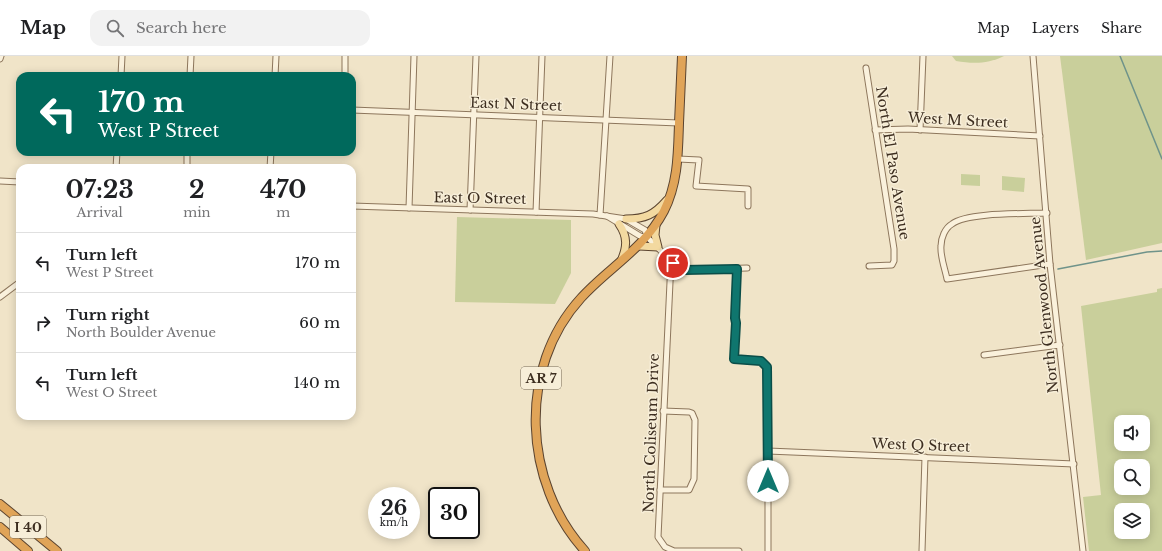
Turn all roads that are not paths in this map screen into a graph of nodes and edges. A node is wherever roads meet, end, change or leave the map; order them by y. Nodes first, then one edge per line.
1 (1, 56) edge
2 (122, 56) edge
3 (191, 56) edge
4 (276, 56) edge
5 (345, 56) edge
6 (414, 56) edge
7 (476, 56) edge
8 (542, 56) edge
9 (610, 56) edge
10 (682, 56) edge
11 (923, 56) edge
12 (1033, 56) edge
13 (0, 60) edge
14 (866, 68) dead end
15 (122, 72) edge
16 (190, 72) edge
17 (275, 72) edge
18 (345, 72) edge
19 (356, 110) edge
20 (412, 112) junction
21 (474, 115) junction
22 (539, 117) junction
23 (607, 120) junction
24 (679, 123) junction
25 (876, 130) junction
26 (920, 130) junction
27 (1040, 136) junction
28 (678, 158) junction
29 (0, 181) edge
30 (16, 182) edge
31 (670, 197) junction
32 (356, 206) edge
33 (748, 206) dead end
34 (409, 208) junction
35 (470, 210) junction
36 (536, 212) junction
37 (1046, 213) junction
38 (600, 215) junction
39 (622, 222) junction
40 (656, 225) junction
41 (647, 237) junction
42 (639, 246) junction
43 (658, 247) junction
44 (671, 261) junction
45 (620, 264) junction
46 (1050, 264) junction
47 (869, 266) dead end
48 (747, 268) dead end
49 (737, 269) junction
50 (16, 285) edge
51 (0, 297) edge
52 (1060, 345) junction
53 (984, 355) dead end
54 (663, 412) junction
55 (768, 451) junction
56 (925, 457) junction
57 (1074, 464) junction
58 (660, 490) junction
59 (0, 504) edge
60 (0, 527) edge
61 (28, 551) edge
62 (56, 551) edge
63 (585, 551) edge
64 (739, 551) edge
65 (768, 551) edge
66 (922, 551) edge
67 (1083, 551) edge

1 - 13 street
2 - 15 street
3 - 16 street
4 - 17 street
5 - 18 street
6 - 20 street
7 - 21 street
8 - 22 street
9 - 23 street
10 - 24 highway, AR 7
11 - 26 street
12 - 27 street, North Glenwood Avenue
14 - 25 street, North El Paso Avenue
19 - 20 street, East N Street
20 - 21 street, East N Street
20 - 34 street
21 - 22 street, East N Street
21 - 35 street
22 - 23 street, East N Street
22 - 36 street
23 - 24 street, East N Street
23 - 38 street
24 - 28 highway, AR 7
25 - 26 street, West M Street
25 - 47 street, North El Paso Avenue
26 - 27 street, West M Street
27 - 37 street, North Glenwood Avenue
28 - 31 highway, AR 7
28 - 33 street
29 - 30 street
31 - 39 main road
31 - 40 highway, AR 7
32 - 34 street, East O Street
34 - 35 street, East O Street
35 - 36 street, East O Street
36 - 38 street, East O Street
37 - 46 street, North Glenwood Avenue
37 - 46 street
38 - 39 street, East O Street
39 - 41 street, East O Street
39 - 45 main road
40 - 41 highway, AR 7
40 - 43 main road
41 - 42 highway, AR 7
41 - 43 street, East O Street
42 - 43 main road
42 - 45 highway, AR 7
43 - 44 street, East O Street
44 - 49 street, East O Street
44 - 54 street, North Coliseum Drive
45 - 63 highway, AR 7
46 - 52 street, North Glenwood Avenue
48 - 49 street, East O Street
49 - 55 street
50 - 51 street
52 - 53 street
52 - 57 street, North Glenwood Avenue
54 - 58 street, North Coliseum Drive
54 - 58 street
55 - 56 street, West Q Street
55 - 65 street
56 - 57 street, West Q Street
56 - 66 street
57 - 67 street, North Glenwood Avenue
58 - 64 street, North Coliseum Drive
59 - 62 highway, I 40
60 - 61 highway, I 40

